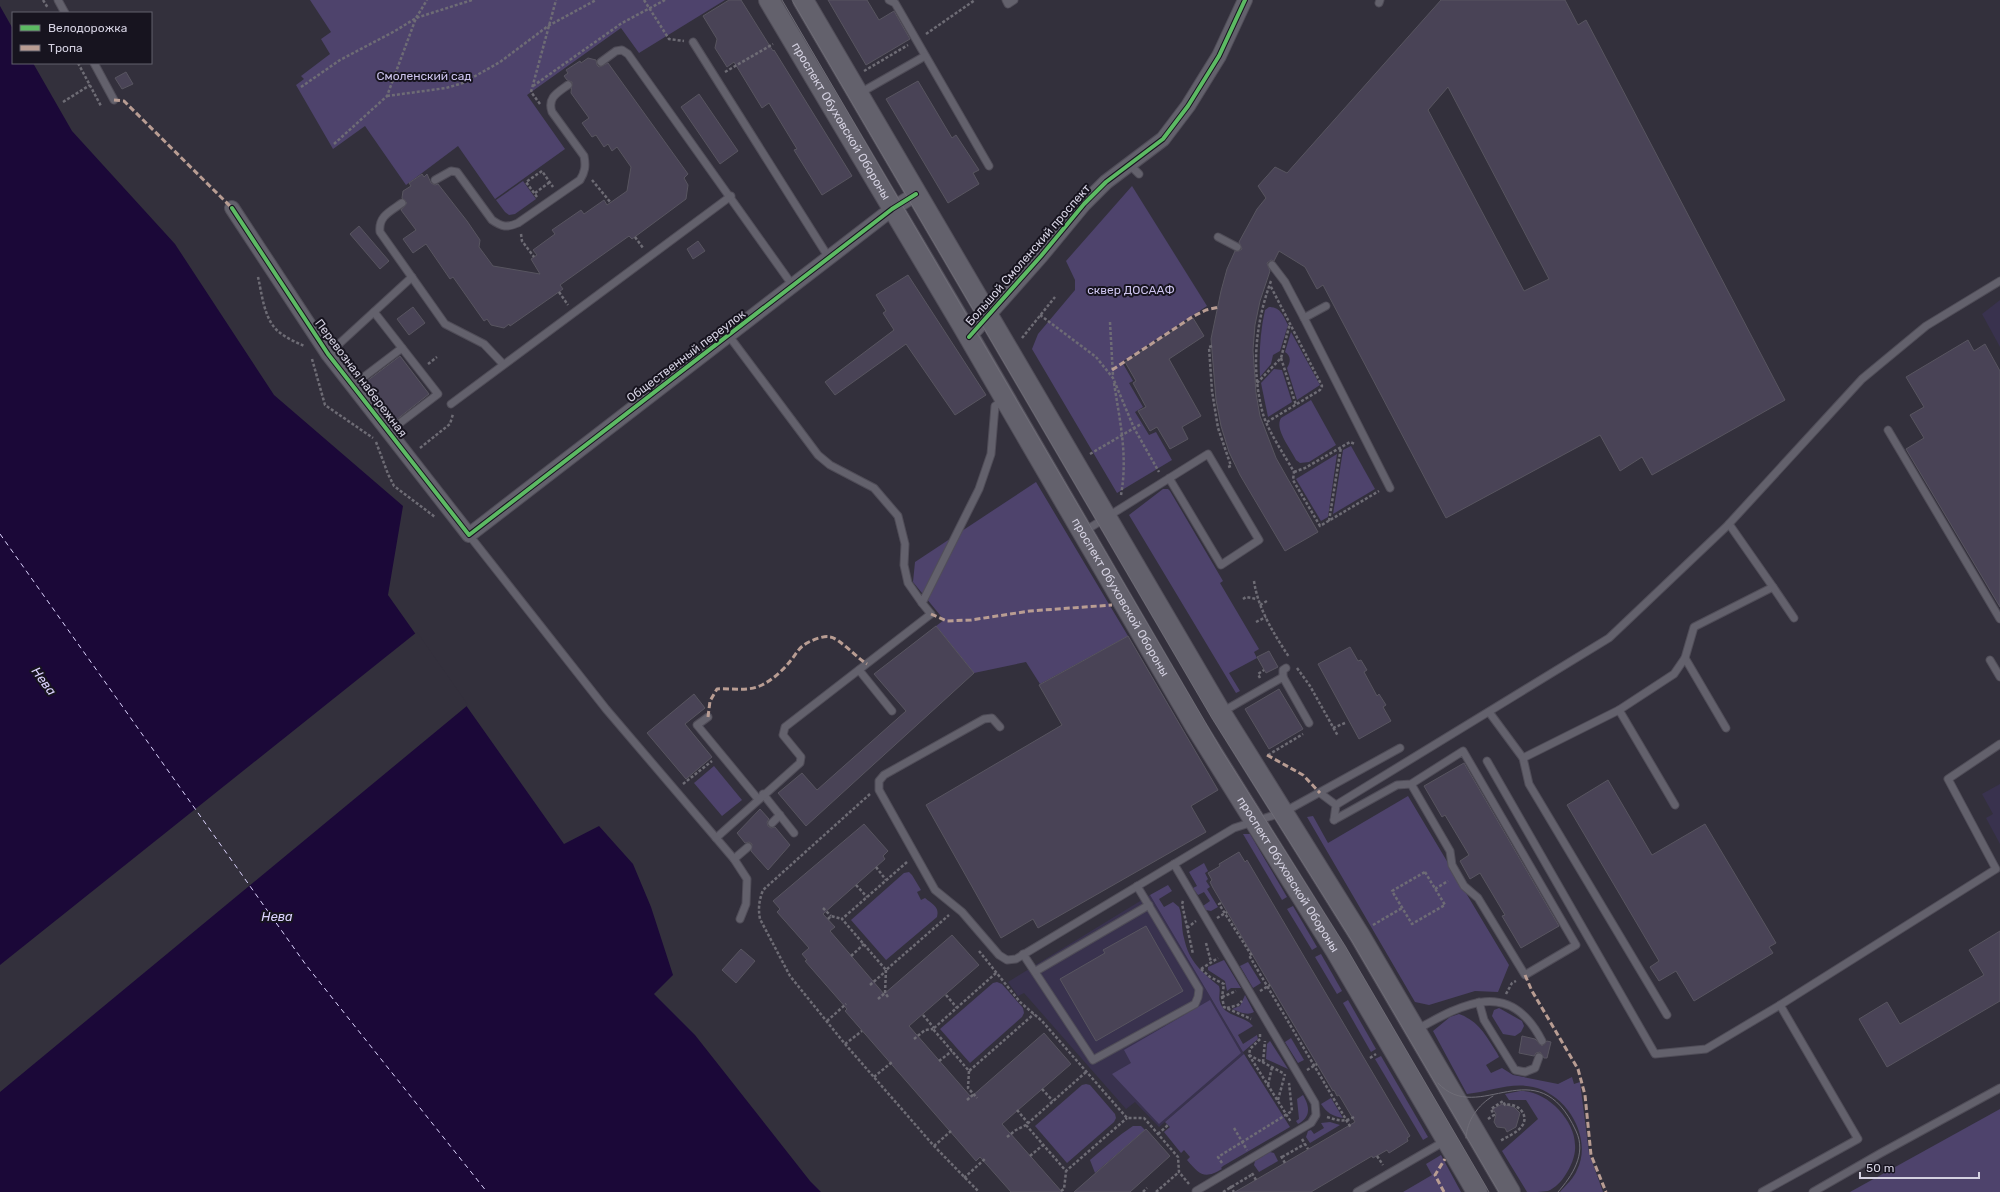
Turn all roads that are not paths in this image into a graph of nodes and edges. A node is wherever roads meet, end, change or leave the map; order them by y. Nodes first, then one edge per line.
1 (60, 0) edge
2 (770, 0) edge
3 (803, 0) edge
4 (889, 0) edge
5 (1006, 0) edge
6 (1014, 0) edge
7 (1245, 0) edge
8 (66, 12) edge
9 (693, 42) road end
10 (925, 56) junction
11 (601, 62) dead end
12 (95, 64) edge
13 (568, 85) dead end
14 (858, 94) junction
15 (114, 100) dead end
16 (989, 166) dead end
17 (435, 180) dead end
18 (916, 194) junction
19 (731, 196) junction
20 (402, 203) dead end
21 (232, 208) dead end
22 (892, 210) junction
23 (1218, 237) dead end
24 (1237, 247) dead end
25 (829, 258) junction
26 (1274, 267) road end
27 (412, 277) junction
28 (2000, 281) edge
29 (793, 286) junction
30 (1326, 306) dead end
31 (374, 312) junction
32 (989, 317) junction
33 (1304, 318) junction
34 (729, 336) junction
35 (969, 337) junction
36 (402, 348) junction
37 (328, 354) junction
38 (503, 364) junction
39 (352, 386) junction
40 (1005, 399) junction
41 (451, 404) dead end
42 (1888, 430) dead end
43 (388, 432) junction
44 (1166, 480) junction
45 (1389, 487) road end
46 (1113, 514) junction
47 (1729, 524) junction
48 (1082, 532) junction
49 (469, 535) junction
50 (1773, 587) junction
51 (922, 603) junction
52 (1794, 618) dead end
53 (2000, 619) edge
54 (1685, 658) junction
55 (1990, 660) dead end
56 (1286, 668) dead end
57 (859, 670) junction
58 (1283, 677) junction
59 (2000, 677) edge
60 (1619, 710) junction
61 (892, 711) dead end
62 (1489, 712) junction
63 (1220, 713) junction
64 (708, 717) dead end
65 (1309, 722) dead end
66 (1000, 727) dead end
67 (1726, 728) dead end
68 (2000, 744) edge
69 (1400, 748) dead end
70 (1524, 758) junction
71 (1487, 761) dead end
72 (1411, 784) junction
73 (1320, 793) junction
74 (761, 797) junction
75 (1336, 805) junction
76 (1675, 805) dead end
77 (1284, 812) junction
78 (780, 815) junction
79 (1255, 822) junction
80 (772, 823) dead end
81 (794, 833) dead end
82 (716, 838) junction
83 (748, 847) dead end
84 (734, 859) junction
85 (1174, 864) junction
86 (1138, 886) junction
87 (1149, 905) junction
88 (740, 919) dead end
89 (1023, 954) junction
90 (1036, 971) junction
91 (1479, 1002) junction
92 (1780, 1005) junction
93 (1667, 1014) dead end
94 (1416, 1030) junction
95 (1542, 1041) dead end
96 (1539, 1057) dead end
97 (2000, 1088) edge
98 (1447, 1140) junction
99 (1196, 1191) road end
100 (1357, 1192) edge
101 (1477, 1192) edge
102 (1510, 1192) edge
103 (1762, 1192) edge
104 (1813, 1192) edge

1 - 8 lane
2 - 22 main road, проспект Обуховской Обороны
3 - 14 main road
4 - 10 lane
5 - 6 lane
7 - 32 street, Большой Смоленский проспект
9 - 25 lane
10 - 14 lane
10 - 16 lane
11 - 19 lane
12 - 15 lane
13 - 17 lane
14 - 18 main road
18 - 22 street, Общественный переулок
18 - 32 main road
19 - 29 lane
19 - 38 lane
20 - 27 lane
21 - 37 street, Перевозная набережная
22 - 25 street, Общественный переулок
22 - 35 main road, проспект Обуховской Обороны
23 - 24 lane
25 - 29 street, Общественный переулок
26 - 33 lane
27 - 31 lane
27 - 38 lane
28 - 47 lane
29 - 34 street, Общественный переулок
30 - 33 lane
31 - 36 lane
31 - 37 lane
32 - 35 street, Большой Смоленский проспект
32 - 46 main road
33 - 45 lane
34 - 49 street, Общественный переулок
34 - 51 lane
35 - 40 main road, проспект Обуховской Обороны
36 - 39 lane
36 - 43 lane
37 - 39 street, Перевозная набережная
38 - 41 lane
39 - 43 street, Перевозная набережная
40 - 48 main road, проспект Обуховской Обороны
40 - 51 lane
42 - 53 lane
43 - 49 street, Перевозная набережная
44 - 44 lane
44 - 46 lane
46 - 48 lane
46 - 63 main road
47 - 50 lane
47 - 62 lane
48 - 79 main road, проспект Обуховской Обороны
49 - 82 lane
50 - 52 lane
50 - 54 lane
51 - 57 lane
54 - 60 lane
54 - 67 lane
55 - 59 lane
56 - 58 lane
57 - 61 lane
57 - 74 lane
58 - 63 lane
58 - 65 lane
60 - 70 lane
60 - 76 lane
62 - 70 lane
62 - 75 lane
63 - 77 main road
64 - 74 lane
66 - 89 lane
68 - 92 lane
69 - 73 lane
70 - 93 lane
71 - 92 lane
72 - 72 lane
72 - 75 lane
73 - 75 lane
73 - 77 lane
74 - 78 lane
74 - 82 lane
77 - 79 lane
77 - 94 main road
78 - 80 lane
78 - 81 lane
79 - 85 lane
79 - 98 main road, проспект Обуховской Обороны
82 - 84 lane
83 - 84 lane
84 - 88 lane
85 - 86 lane
85 - 99 lane
86 - 87 lane
86 - 89 lane
87 - 90 lane
87 - 90 lane
89 - 90 lane
91 - 94 lane
91 - 95 lane
91 - 96 lane
92 - 103 lane
94 - 102 main road
97 - 104 lane
98 - 100 lane
98 - 101 main road, проспект Обуховской Обороны

